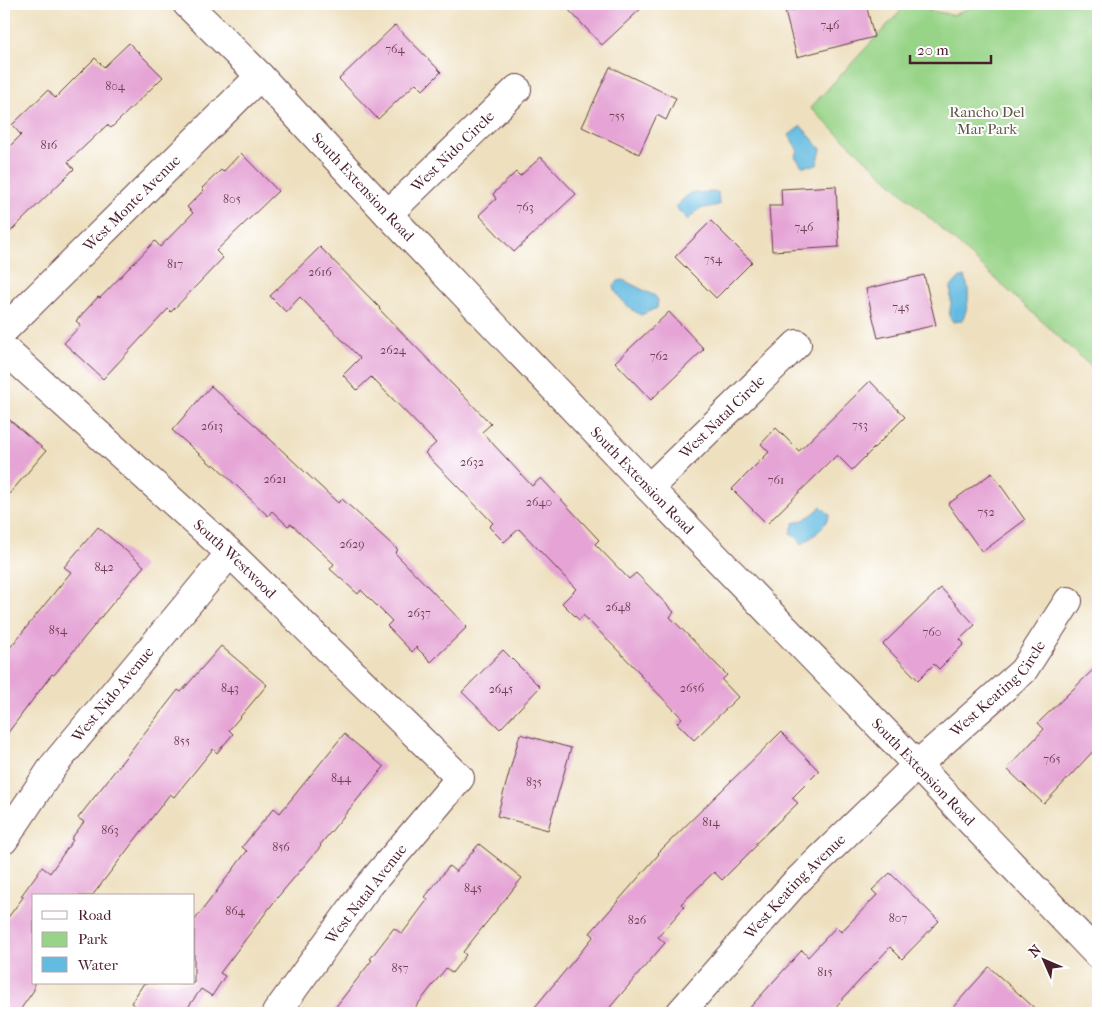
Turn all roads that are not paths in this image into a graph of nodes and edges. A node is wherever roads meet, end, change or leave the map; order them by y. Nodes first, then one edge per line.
1 (187, 4) edge
2 (260, 76) junction
3 (517, 89) dead end
4 (388, 214) junction
5 (4, 330) edge
6 (797, 344) dead end
7 (4, 348) edge
8 (649, 488) junction
9 (230, 553) junction
10 (1068, 601) dead end
11 (917, 765) junction
12 (460, 778) joint
13 (4, 840) edge
14 (1098, 955) edge
15 (276, 1013) edge
16 (680, 1013) edge

1 - 2 street, South Extension Road
2 - 4 street, South Extension Road
2 - 5 street, West Monte Avenue
3 - 4 street, West Nido Circle
4 - 8 street, South Extension Road
6 - 8 street, West Natal Circle
7 - 9 street, South Westwood
8 - 11 street, South Extension Road
9 - 12 street, South Westwood
9 - 13 street, West Nido Avenue
10 - 11 street, West Keating Circle
11 - 14 street, South Extension Road
11 - 16 street, West Keating Avenue
12 - 15 street, West Natal Avenue

